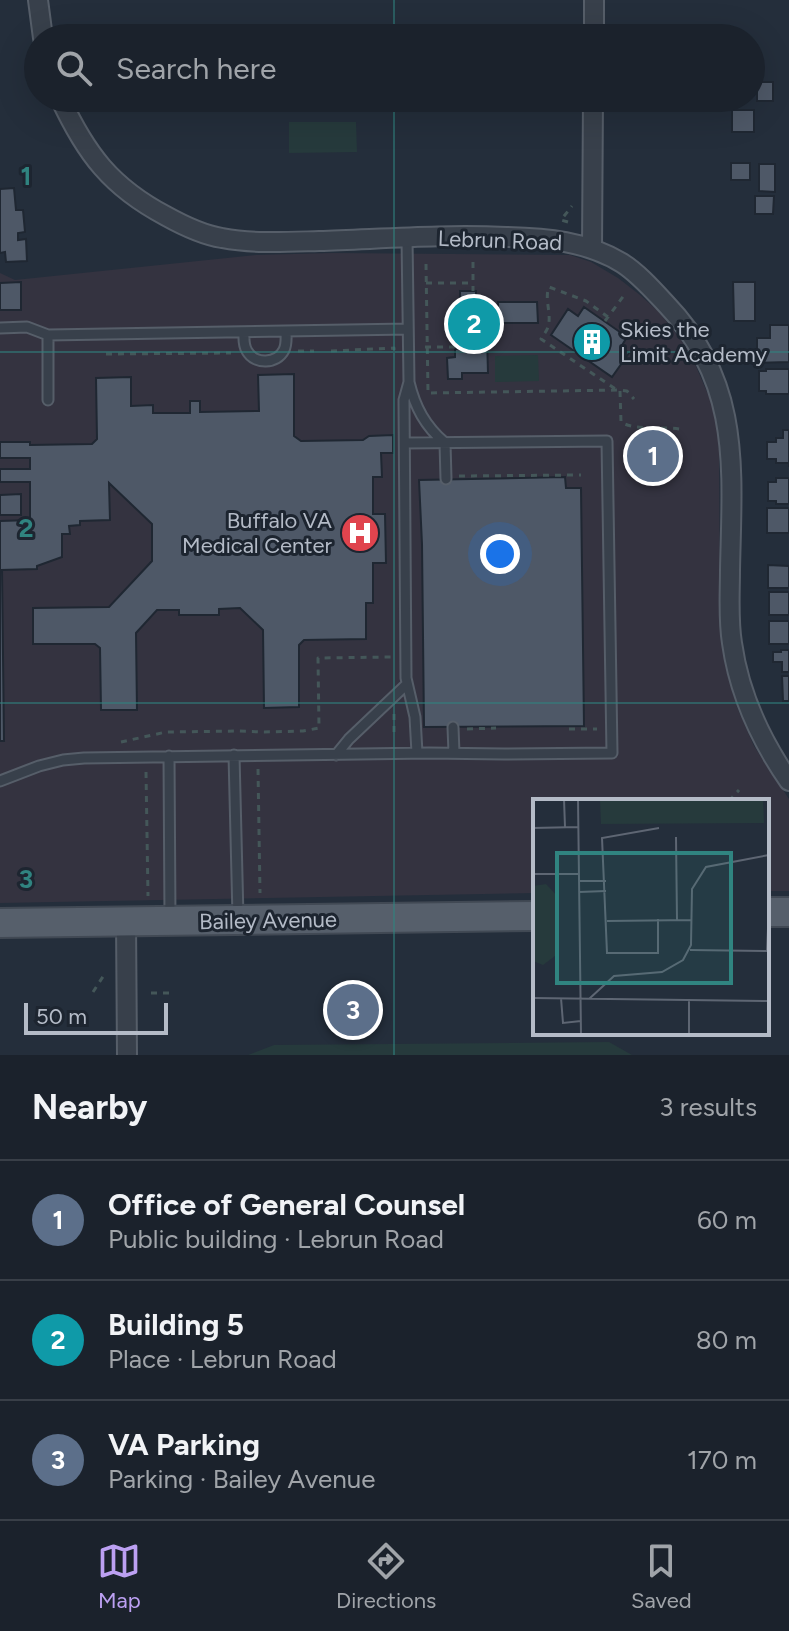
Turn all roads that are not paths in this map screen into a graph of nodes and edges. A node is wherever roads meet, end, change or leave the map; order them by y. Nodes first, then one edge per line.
1 (38, 0) edge
2 (594, 0) edge
3 (41, 24) edge
4 (594, 24) edge
5 (67, 112) edge
6 (593, 112) edge
7 (407, 238) junction
8 (592, 248) junction
9 (0, 328) edge
10 (408, 329) junction
11 (286, 331) junction
12 (244, 332) junction
13 (48, 335) junction
14 (409, 382) junction
15 (48, 400) dead end
16 (405, 443) junction
17 (445, 443) junction
18 (451, 478) road end
19 (407, 684) junction
20 (458, 728) road end
21 (417, 753) junction
22 (454, 753) junction
23 (234, 755) junction
24 (336, 755) junction
25 (169, 756) junction
26 (0, 781) edge
27 (789, 781) edge
28 (533, 916) edge
29 (238, 920) junction
30 (126, 921) junction
31 (170, 921) junction
32 (0, 923) edge
33 (127, 1055) edge

1 - 3 street
2 - 4 street
5 - 7 street, Lebrun Road
6 - 8 street
7 - 8 street, Lebrun Road
7 - 10 lane
8 - 27 street, Lebrun Road
9 - 13 lane
10 - 11 lane
10 - 14 lane
11 - 12 lane
11 - 12 lane
12 - 13 lane
13 - 15 lane
14 - 16 lane
14 - 17 lane
16 - 17 lane
16 - 19 lane
17 - 18 lane
17 - 22 lane
19 - 21 lane
19 - 24 lane
20 - 22 lane
21 - 22 lane
21 - 24 lane
23 - 24 lane
23 - 25 lane
23 - 29 lane
25 - 26 lane
25 - 31 lane
28 - 29 main road, Bailey Avenue
29 - 31 main road, Bailey Avenue
30 - 31 main road, Bailey Avenue
30 - 32 main road, Bailey Avenue
30 - 33 street

